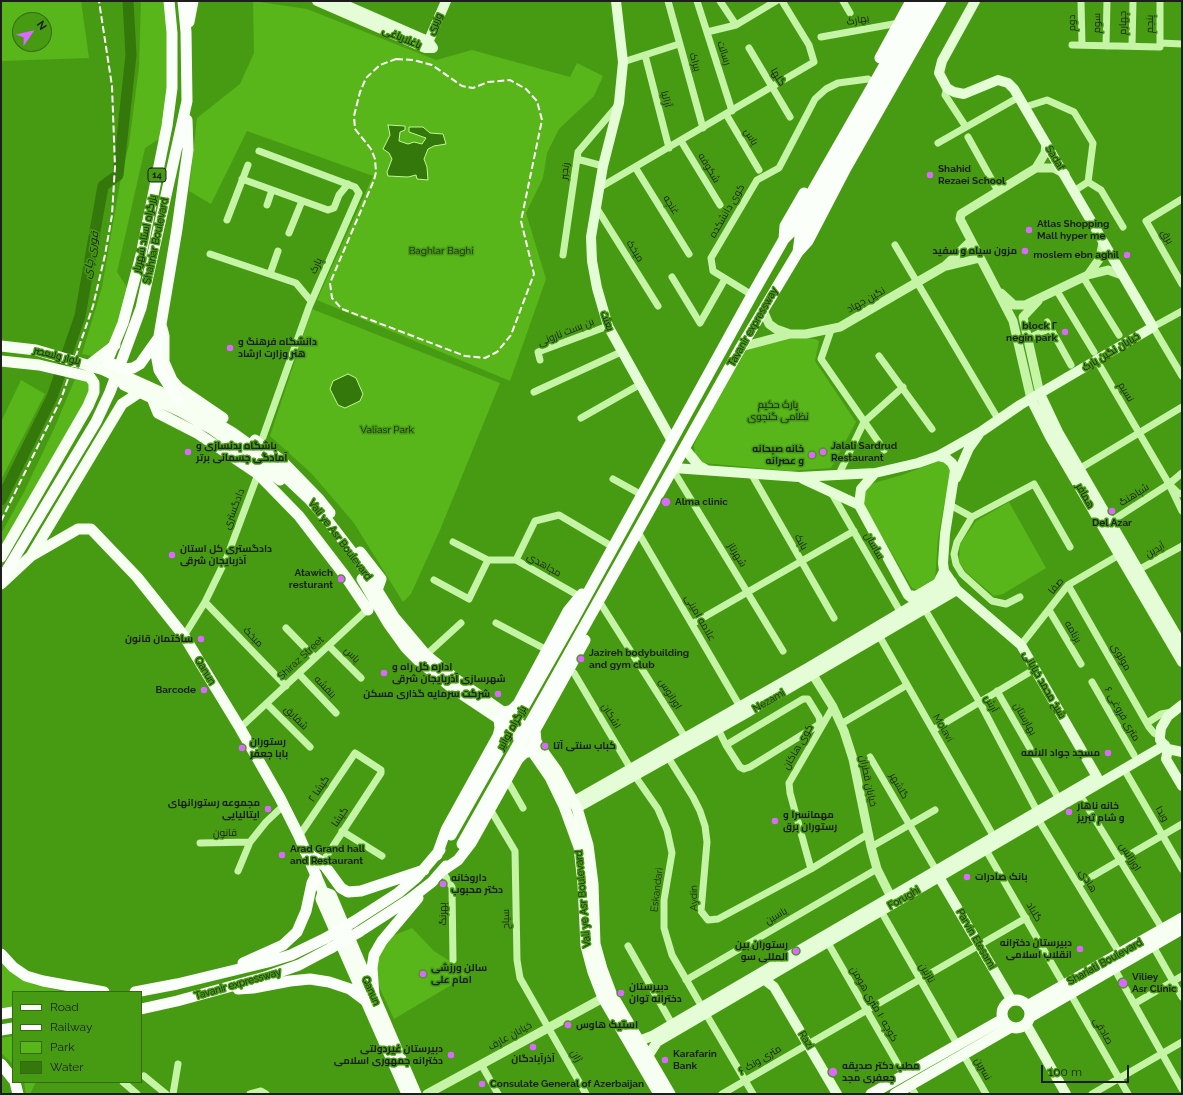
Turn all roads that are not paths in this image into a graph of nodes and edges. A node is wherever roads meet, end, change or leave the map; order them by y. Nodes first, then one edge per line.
1 (169, 1) edge
2 (183, 1) edge
3 (193, 1) edge
4 (316, 1) edge
5 (336, 1) edge
6 (446, 1) edge
7 (616, 1) edge
8 (668, 1) edge
9 (697, 1) edge
10 (720, 1) edge
11 (776, 1) edge
12 (782, 1) edge
13 (843, 1) edge
14 (911, 1) edge
15 (919, 1) edge
16 (931, 1) edge
17 (941, 1) edge
18 (975, 1) edge
19 (1081, 1) edge
20 (1107, 1) edge
21 (1133, 1) edge
22 (1160, 1) edge
23 (850, 13) dead end
24 (899, 24) junction
25 (736, 25) junction
26 (186, 32) junction
27 (707, 32) junction
28 (821, 37) dead end
29 (426, 44) junction
30 (679, 44) junction
31 (1182, 44) edge
32 (1072, 45) dead end
33 (1082, 45) junction
34 (1160, 45) junction
35 (1106, 46) junction
36 (1132, 46) junction
37 (749, 48) dead end
38 (645, 55) junction
39 (623, 62) junction
40 (868, 79) junction
41 (772, 87) junction
42 (947, 88) junction
43 (1019, 97) junction
44 (187, 101) junction
45 (619, 103) junction
46 (1025, 107) junction
47 (729, 112) junction
48 (790, 117) dead end
49 (966, 127) junction
50 (703, 128) junction
51 (968, 137) dead end
52 (681, 141) junction
53 (938, 143) dead end
54 (1046, 144) junction
55 (668, 148) junction
56 (259, 151) dead end
57 (577, 159) junction
58 (248, 165) dead end
59 (603, 166) junction
60 (635, 167) junction
61 (1036, 168) junction
62 (760, 170) dead end
63 (1065, 174) junction
64 (242, 179) junction
65 (1088, 182) junction
66 (348, 184) junction
67 (599, 188) junction
68 (272, 190) junction
69 (998, 191) junction
70 (1074, 191) junction
71 (1182, 199) edge
72 (302, 201) junction
73 (267, 205) dead end
74 (720, 205) dead end
75 (596, 207) junction
76 (227, 220) dead end
77 (1123, 227) dead end
78 (289, 233) dead end
79 (784, 239) junction
80 (971, 241) junction
81 (1103, 243) junction
82 (895, 245) dead end
83 (278, 251) dead end
84 (798, 252) junction
85 (210, 254) dead end
86 (689, 254) dead end
87 (563, 255) dead end
88 (980, 258) junction
89 (946, 266) junction
90 (270, 274) junction
91 (1122, 275) junction
92 (1086, 276) junction
93 (672, 277) dead end
94 (726, 279) junction
95 (917, 284) junction
96 (1182, 284) edge
97 (997, 289) junction
98 (1057, 291) junction
99 (752, 295) junction
100 (1040, 299) junction
101 (311, 301) junction
102 (658, 306) dead end
103 (763, 310) junction
104 (1182, 311) edge
105 (161, 322) junction
106 (608, 326) junction
107 (1153, 327) junction
108 (831, 330) junction
109 (790, 334) junction
110 (1119, 334) dead end
111 (158, 338) junction
112 (1027, 339) junction
113 (1, 340) edge
114 (115, 345) junction
115 (1, 346) edge
116 (741, 347) junction
117 (40, 351) junction
118 (621, 352) junction
119 (879, 356) dead end
120 (1095, 357) junction
121 (540, 360) dead end
122 (1, 361) edge
123 (89, 365) junction
124 (1071, 365) dead end
125 (106, 366) junction
126 (122, 373) junction
127 (1182, 376) edge
128 (639, 385) junction
129 (903, 387) junction
130 (140, 392) junction
131 (534, 392) dead end
132 (1040, 394) junction
133 (152, 398) junction
134 (1031, 399) junction
135 (178, 400) junction
136 (122, 404) junction
137 (1182, 407) edge
138 (581, 418) dead end
139 (998, 419) junction
140 (864, 422) junction
141 (932, 429) dead end
142 (982, 431) junction
143 (1139, 433) junction
144 (672, 441) junction
145 (260, 448) junction
146 (685, 449) junction
147 (884, 450) dead end
148 (938, 456) junction
149 (673, 469) junction
150 (707, 470) junction
151 (1076, 471) junction
152 (875, 473) junction
153 (1182, 473) edge
154 (258, 474) junction
155 (752, 474) junction
156 (838, 476) junction
157 (799, 477) junction
158 (956, 478) junction
159 (613, 479) dead end
160 (1169, 484) junction
161 (830, 490) junction
162 (1182, 494) edge
163 (642, 495) junction
164 (859, 505) junction
165 (950, 505) junction
166 (1182, 511) edge
167 (972, 518) junction
168 (1110, 522) junction
169 (854, 531) junction
170 (638, 532) junction
171 (453, 542) dead end
172 (1182, 546) edge
173 (613, 547) junction
174 (1070, 547) dead end
175 (1119, 555) junction
176 (31, 556) junction
177 (1, 557) edge
178 (488, 560) junction
179 (516, 560) junction
180 (801, 561) junction
181 (1138, 570) junction
182 (944, 571) junction
183 (1, 580) edge
184 (434, 580) dead end
185 (594, 580) junction
186 (1, 584) edge
187 (1068, 585) junction
188 (954, 586) junction
189 (748, 592) junction
190 (908, 595) junction
191 (579, 596) junction
192 (1020, 597) dead end
193 (205, 602) junction
194 (598, 603) junction
195 (372, 606) junction
196 (920, 606) junction
197 (1049, 610) junction
198 (901, 613) junction
199 (834, 618) dead end
200 (573, 620) joint
201 (461, 623) dead end
202 (496, 623) dead end
203 (692, 624) junction
204 (286, 628) dead end
205 (877, 632) junction
206 (184, 636) junction
207 (329, 646) junction
208 (1021, 646) junction
209 (1180, 647) edge
210 (547, 650) junction
211 (783, 651) dead end
212 (570, 652) joint
213 (426, 655) junction
214 (315, 658) junction
215 (1182, 662) edge
216 (1081, 664) dead end
217 (1035, 669) junction
218 (811, 671) junction
219 (299, 674) junction
220 (574, 674) dead end
221 (361, 678) dead end
222 (1092, 682) dead end
223 (907, 685) junction
224 (286, 686) junction
225 (997, 691) junction
226 (979, 701) junction
227 (267, 704) junction
228 (518, 704) junction
229 (1182, 705) edge
230 (833, 707) junction
231 (742, 710) junction
232 (1172, 712) junction
233 (336, 713) dead end
234 (778, 714) junction
235 (502, 716) junction
236 (541, 718) junction
237 (782, 721) dead end
238 (1147, 723) junction
239 (841, 724) junction
240 (240, 728) junction
241 (754, 728) junction
242 (718, 730) junction
243 (933, 730) junction
244 (757, 736) dead end
245 (690, 738) junction
246 (493, 744) junction
247 (726, 745) junction
248 (1168, 746) edge
249 (310, 747) dead end
250 (534, 747) junction
251 (355, 753) joint
252 (666, 754) junction
253 (1134, 756) junction
254 (870, 757) dead end
255 (518, 759) junction
256 (1124, 769) junction
257 (1182, 772) edge
258 (633, 773) junction
259 (1097, 777) junction
260 (506, 780) junction
261 (1182, 786) edge
262 (1080, 795) junction
263 (1059, 799) junction
264 (576, 804) junction
265 (284, 805) junction
266 (523, 808) dead end
267 (490, 809) junction
268 (935, 810) dead end
269 (1038, 815) junction
270 (1182, 824) edge
271 (910, 825) junction
272 (342, 831) junction
273 (868, 834) junction
274 (299, 836) junction
275 (1163, 836) junction
276 (994, 837) junction
277 (250, 842) junction
278 (200, 843) dead end
279 (871, 847) junction
280 (986, 850) junction
281 (305, 851) junction
282 (382, 856) dead end
283 (437, 856) junction
284 (1121, 860) junction
285 (322, 862) junction
286 (586, 865) junction
287 (811, 869) junction
288 (1182, 869) edge
289 (424, 870) junction
290 (877, 870) junction
291 (238, 871) dead end
292 (442, 871) junction
293 (938, 874) junction
294 (316, 875) junction
295 (432, 882) junction
296 (1079, 884) junction
297 (891, 897) junction
298 (881, 911) junction
299 (1026, 918) junction
300 (1182, 918) edge
301 (1182, 929) edge
302 (1162, 930) junction
303 (828, 943) junction
304 (979, 945) junction
305 (628, 946) dead end
306 (1153, 946) junction
307 (1, 954) edge
308 (1124, 955) junction
309 (453, 960) dead end
310 (1114, 968) junction
311 (221, 973) junction
312 (766, 974) junction
313 (1182, 976) edge
314 (920, 979) junction
315 (686, 980) junction
316 (1173, 981) junction
317 (1067, 989) junction
318 (221, 990) junction
319 (98, 991) edge
320 (141, 991) edge
321 (1182, 997) edge
322 (603, 998) junction
323 (370, 999) junction
324 (1012, 1001) junction
325 (1134, 1004) junction
326 (1027, 1006) junction
327 (142, 1009) edge
328 (704, 1010) junction
329 (866, 1010) junction
330 (12, 1012) edge
331 (1, 1014) edge
332 (1003, 1018) junction
333 (1028, 1021) junction
334 (672, 1024) junction
335 (549, 1027) junction
336 (1011, 1027) junction
337 (12, 1028) edge
338 (1, 1030) edge
339 (639, 1041) junction
340 (1182, 1042) edge
341 (808, 1044) junction
342 (957, 1044) junction
343 (964, 1054) junction
344 (1162, 1054) junction
345 (648, 1056) junction
346 (1, 1064) edge
347 (178, 1064) dead end
348 (481, 1064) junction
349 (904, 1075) junction
350 (144, 1076) dead end
351 (12, 1078) edge
352 (1119, 1078) junction
353 (745, 1081) junction
354 (15, 1083) edge
355 (124, 1083) edge
356 (1182, 1089) edge
357 (913, 1090) edge
358 (657, 1093) edge
359 (18, 1094) edge
360 (137, 1094) edge
361 (166, 1094) edge
362 (173, 1094) edge
363 (250, 1094) edge
364 (266, 1094) edge
365 (407, 1094) edge
366 (416, 1094) edge
367 (427, 1094) edge
368 (498, 1094) edge
369 (586, 1094) edge
370 (670, 1094) edge
371 (722, 1094) edge
372 (753, 1094) edge
373 (837, 1094) edge
374 (871, 1094) edge
375 (895, 1094) edge
376 (986, 1094) edge
377 (1066, 1094) edge
378 (1092, 1094) edge
379 (1128, 1094) edge

1 - 114 highway, بزرگراه استاد شهریار / 14
2 - 26 highway, Shahriar Boulevard
3 - 26 highway
4 - 29 main road, باغلارباغی
5 - 29 main road, باغلارباغی
6 - 29 main road, وزیری
7 - 39 main road, بعثت
8 - 30 street, بیراک
9 - 27 street, رسالت
10 - 25 street
11 - 25 street
12 - 41 street
13 - 23 street
14 - 24 highway
15 - 79 highway, Tavanir expressway
16 - 84 highway, Tavanir expressway
17 - 84 highway
18 - 42 main road
19 - 33 street, دوم
20 - 35 street, سوم
21 - 36 street, چهارم
22 - 34 street, پنجم
24 - 28 street, بهارک
24 - 40 highway
25 - 27 street
26 - 44 highway, Shahriar Boulevard
27 - 47 street, رسالت
30 - 38 street
30 - 50 street, بیراک
31 - 34 street
32 - 33 street
33 - 35 street
34 - 36 street
35 - 36 street
37 - 41 street, گلها
38 - 39 street
38 - 55 street, آزالیا
39 - 45 main road, بعثت
40 - 79 highway
40 - 94 street, کوی دانشکده
41 - 47 street
41 - 48 street, گلها
42 - 43 main road, Sadaf
42 - 49 street
43 - 46 main road, Sadaf
43 - 49 street
44 - 105 highway
44 - 183 highway, Shahriar Boulevard
45 - 57 street, رنجبر
45 - 59 main road, بعثت
46 - 54 main road, Sadaf
46 - 65 street
47 - 50 street
47 - 62 street, یاس
49 - 53 street
50 - 52 street
51 - 69 street
52 - 55 street
52 - 74 street, شکوفه
54 - 61 street
54 - 63 main road, Sadaf
55 - 60 street
56 - 66 street
57 - 59 street
57 - 87 street, رنجبر
58 - 64 street
59 - 67 main road, بعثت
60 - 67 street
60 - 86 street, غنچه
61 - 63 street
61 - 69 street
63 - 70 main road, Sadaf
64 - 68 street
64 - 76 street
65 - 70 street
65 - 77 street
66 - 72 street
66 - 101 street, پارک
67 - 75 main road, بعثت
68 - 72 street
68 - 73 street
69 - 80 street
70 - 81 main road, Sadaf
71 - 96 street, برق
72 - 78 street
75 - 102 street, میخک
75 - 106 main road, بعثت
79 - 99 highway, Tavanir expressway
80 - 88 street
80 - 89 street
81 - 91 main road, Sadaf
81 - 92 street
82 - 95 street
83 - 90 street
84 - 103 highway, Tavanir expressway
85 - 90 street
88 - 89 street
88 - 97 street
89 - 95 street, نگین جهاد
90 - 101 street
91 - 92 street
91 - 107 main road, Sadaf
92 - 98 street
92 - 110 street
93 - 94 street
94 - 99 street, کوی دانشکده
95 - 108 street, نگین جهاد
95 - 139 street
97 - 100 street
97 - 134 street, همافر
98 - 100 street
98 - 120 street, نسیم
99 - 144 highway, Tavanir expressway
100 - 112 street, همافر
101 - 145 street, پارک
103 - 109 street
103 - 116 highway, Tavanir expressway
104 - 107 street, خیابان نگین پارک
105 - 111 highway
105 - 145 main road
106 - 118 main road, بعثت
106 - 121 street, بن بست نارونی
107 - 120 main road, خیابان نگین پارک
107 - 127 street, Sadaf
108 - 109 street, نگین جهاد
108 - 140 street
109 - 116 street
111 - 126 highway
111 - 135 highway
112 - 124 street
112 - 132 street, همافر
113 - 117 main road
114 - 123 main road
114 - 125 highway, بزرگراه استاد شهریار
115 - 117 main road, بلوار ولىعصر
116 - 146 highway, Tavanir expressway
117 - 123 main road, بلوار ولىعصر
118 - 128 main road, بعثت
118 - 131 street
119 - 129 street
120 - 132 main road, خیابان نگین پارک
120 - 143 street, نسیم
122 - 177 main road, بلوار ولىعصر
123 - 125 main road, بلوار ولىعصر
125 - 126 highway, bridge
126 - 130 main road, Vali ye Asr Boulevard
126 - 135 main road, Vali ye Asr Boulevard
126 - 136 main road
128 - 138 street
128 - 144 main road, بعثت
129 - 140 street
129 - 141 street
130 - 133 main road, Vali ye Asr Boulevard
130 - 136 main road
132 - 134 main road, خیابان نگین پارک
132 - 151 main road, همافر
133 - 154 main road
133 - 195 main road, Vali ye Asr Boulevard
134 - 139 main road, خیابان نگین پارک
134 - 151 main road, همافر
135 - 145 main road, Vali ye Asr Boulevard
136 - 176 main road
137 - 143 street
139 - 142 main road, خیابان نگین پارک
140 - 147 street
140 - 156 street
142 - 148 main road
142 - 158 main road
143 - 151 street
143 - 160 street, نسیم
144 - 163 highway, Tavanir expressway
145 - 213 main road, Vali ye Asr Boulevard
146 - 149 highway, Tavanir expressway
146 - 150 main road
148 - 152 main road
148 - 158 main road
149 - 150 main road
149 - 170 highway, Tavanir expressway
149 - 189 street, شهرناز
150 - 155 main road
151 - 168 main road, همافر
151 - 175 main road, همافر
152 - 156 main road
152 - 164 main road
153 - 160 street, شباهنگ
154 - 193 street, دادگستری
154 - 195 main road
155 - 157 main road
155 - 180 street, بابک
156 - 157 main road
157 - 161 main road
158 - 165 main road
159 - 163 street
160 - 162 street
160 - 166 street, نسیم
160 - 168 street, شباهنگ
161 - 164 main road
161 - 169 street, ساسان
163 - 173 highway, Tavanir expressway
164 - 190 main road
165 - 167 street
165 - 182 main road
167 - 174 street
167 - 192 street
168 - 181 main road, همافر
169 - 180 street
169 - 198 street, ساسان
170 - 194 highway, Tavanir expressway
170 - 203 street, علامه امینی
171 - 178 street, مجاهدی
172 - 181 street, آیدین
173 - 179 street
173 - 185 highway, Tavanir expressway
175 - 187 street, صفا
175 - 209 main road, همافر
176 - 186 main road
176 - 206 main road, Qanun
178 - 179 street, مجاهدی
178 - 184 street
179 - 191 street, مجاهدی
180 - 189 street
180 - 199 street, بابک
181 - 209 main road, همافر
182 - 188 main road, شیخ محمد خیابانی
182 - 190 main road
185 - 191 highway
185 - 200 highway, Tavanir expressway
187 - 197 street, صفا
187 - 238 street, مولوی
188 - 196 main road, Nezami
188 - 208 main road, شیخ محمد خیابانی
189 - 203 street
189 - 211 street, شهرناز
190 - 196 main road
191 - 210 highway
193 - 206 street, دادگستری
193 - 224 street, میخک
194 - 212 highway, Tavanir expressway
194 - 236 highway
194 - 245 street, اورانوس
195 - 207 street, Shiraz Street
195 - 235 main road, Vali ye Asr Boulevard
196 - 198 main road, Nezami
196 - 205 main road, Nezami
196 - 226 street, آرش
197 - 208 street, صفا
197 - 216 street, برنامه
198 - 205 main road, Nezami
200 - 283 highway, بزرگراه توانیر, bridge
201 - 213 street
202 - 210 street
203 - 231 street, علامه امینی
204 - 214 street
205 - 218 main road, Nezami
205 - 223 street, Molavi
206 - 240 main road, Qanun
207 - 214 street, Shiraz Street
207 - 221 street, یاس
208 - 217 main road, شیخ محمد خیابانی
209 - 215 main road, همافر
210 - 228 highway
212 - 292 highway, بزرگراه توانیر, bridge
213 - 235 main road, Vali ye Asr Boulevard
214 - 219 street, Shiraz Street
217 - 225 street
217 - 259 main road, شیخ محمد خیابانی
218 - 230 street, خیابان قطران
218 - 231 main road, Nezami
219 - 224 street, Shiraz Street
219 - 233 street, بنفشه
220 - 258 street, اشکان
222 - 253 street, ۶ متری فروغی
223 - 239 street
223 - 243 street, Molavi
224 - 227 street, Shiraz Street
225 - 226 street
225 - 263 street, بهارستان
226 - 243 street
226 - 269 street, آرش
227 - 240 street, Shiraz Street
227 - 249 street, شقایق
228 - 235 highway
228 - 236 highway
229 - 232 main road
230 - 239 street, خیابان قطران
230 - 287 street, کوی هاکان
231 - 242 main road, Nezami
231 - 245 main road, Nezami
232 - 238 street
232 - 248 main road
234 - 237 street
234 - 241 street
234 - 247 street
235 - 246 highway
235 - 250 main road, Vali ye Asr Boulevard
236 - 250 highway
238 - 248 street, مولوی
239 - 273 street, خیابان قطران
240 - 265 main road, Qanun
241 - 244 street
241 - 247 street
242 - 245 main road, Nezami
242 - 247 street
243 - 276 street, Molavi
245 - 252 main road, Nezami
246 - 255 highway
246 - 283 highway
248 - 253 main road, Forughi
248 - 256 main road, Forughi
248 - 257 main road
248 - 261 main road
250 - 255 highway
250 - 264 main road, Vali ye Asr Boulevard
250 - 286 main road, Vali ye Asr Boulevard
251 - 272 street, گیشا
251 - 274 street, گیشا ۲
252 - 258 main road, Nezami
252 - 287 street, Aydin
253 - 259 main road, Forughi
254 - 271 street, گلشهر
255 - 260 highway
256 - 262 main road, Forughi
256 - 275 street, ویدا
258 - 264 main road, Nezami
258 - 315 street, Eskandari
259 - 263 main road, Forughi
260 - 266 street
260 - 267 highway
262 - 269 main road, Forughi
262 - 284 street, اورژانس
263 - 269 main road, Forughi
264 - 286 main road, Vali ye Asr Boulevard
265 - 274 main road, Qanun
265 - 277 street, قانون
267 - 292 highway
267 - 335 street, سیاح
268 - 271 street
269 - 276 main road, Forughi
269 - 280 main road, Forughi
269 - 296 street, هادی
270 - 275 street
271 - 279 street
271 - 293 street, گلشهر
272 - 282 street
272 - 285 street, گیشا
273 - 279 street, خیابان قطران
273 - 287 street, Aydin
274 - 281 main road, Qanun
275 - 284 street
275 - 288 street, ویدا
276 - 293 main road, Forughi
277 - 278 street, قانون
277 - 291 street, قانون
279 - 290 street, خیابان قطران
280 - 293 main road, Forughi
280 - 299 street, گلباد
281 - 285 highway
281 - 294 main road, Qanun
283 - 289 highway
284 - 296 street
284 - 302 street, اورژانس
285 - 289 highway
285 - 294 street, گیشا
286 - 322 main road, Vali ye Asr Boulevard
286 - 339 main road, Vali ye Asr Boulevard
289 - 311 highway, Tavanir expressway, bridge
290 - 297 street, خیابان قطران
290 - 315 street, یاسین
292 - 295 highway
292 - 309 street, بهرنگ
293 - 297 main road, Forughi
293 - 298 main road, Forughi
293 - 304 main road, Parvin Etesami
294 - 311 highway
294 - 323 main road, Qanun
295 - 318 highway, Tavanir expressway, bridge
295 - 323 highway
296 - 308 street, هادی
297 - 312 main road, Forughi
298 - 303 main road, Forughi
298 - 314 street, نازنین
299 - 304 street, ۶ متری ونک
299 - 317 street, گلباد
300 - 302 main road, Shariati Boulevard
301 - 306 main road, Shariati Boulevard
302 - 308 main road, Shariati Boulevard
303 - 312 main road, Forughi
303 - 329 street, کوچه ۱۰ متری هومن
304 - 314 street, ۶ متری ونک
304 - 324 main road, Parvin Etesami
305 - 334 street
306 - 308 main road, Shariati Boulevard
306 - 316 street
307 - 319 highway
308 - 310 main road, Shariati Boulevard
308 - 317 main road, Shariati Boulevard
310 - 317 main road, Shariati Boulevard
310 - 325 street
311 - 320 highway, Tavanir expressway
312 - 328 main road, Forughi
312 - 341 main road, Razi
313 - 316 street
314 - 329 street, ۶ متری ونک
314 - 342 street, نازنین
315 - 328 street, Eskandari
316 - 321 street
316 - 325 street
317 - 326 main road, Shariati Boulevard
317 - 333 main road, Shariati Boulevard
317 - 352 street, صادقی
318 - 323 highway
318 - 327 highway, Tavanir expressway
322 - 335 street, خیابان عارف
322 - 358 main road, Vali ye Asr Boulevard
323 - 365 main road, Qanun
323 - 366 main road, Qanun
324 - 326 main road
324 - 332 main road
325 - 344 street
326 - 333 main road
328 - 334 main road, Forughi
328 - 345 main road, Forughi
328 - 353 street, Eskandari
329 - 341 street, ۶ متری ونک
329 - 349 street, کوچه ۱۰ متری هومن
330 - 331 highway
332 - 336 main road
332 - 342 main road
333 - 336 main road
333 - 377 main road
334 - 339 main road, Forughi
335 - 348 street, خیابان عارف
335 - 369 street, ژان
336 - 343 main road
337 - 338 highway
339 - 345 main road, Vali ye Asr Boulevard
340 - 344 street
341 - 353 street, ۶ متری ونک
341 - 373 main road, Razi
342 - 349 main road
343 - 357 main road
343 - 376 street, نسرین
344 - 352 street
344 - 356 street
345 - 370 main road, Vali ye Asr Boulevard
346 - 351 highway
347 - 362 street
348 - 367 street, خیابان عارف
348 - 368 street
349 - 374 main road
350 - 361 street
352 - 378 street
352 - 379 street, صادقی
353 - 371 street, ۶ متری ونک
353 - 372 street, Eskandari
354 - 359 highway
355 - 360 street
357 - 375 main road
363 - 364 street

